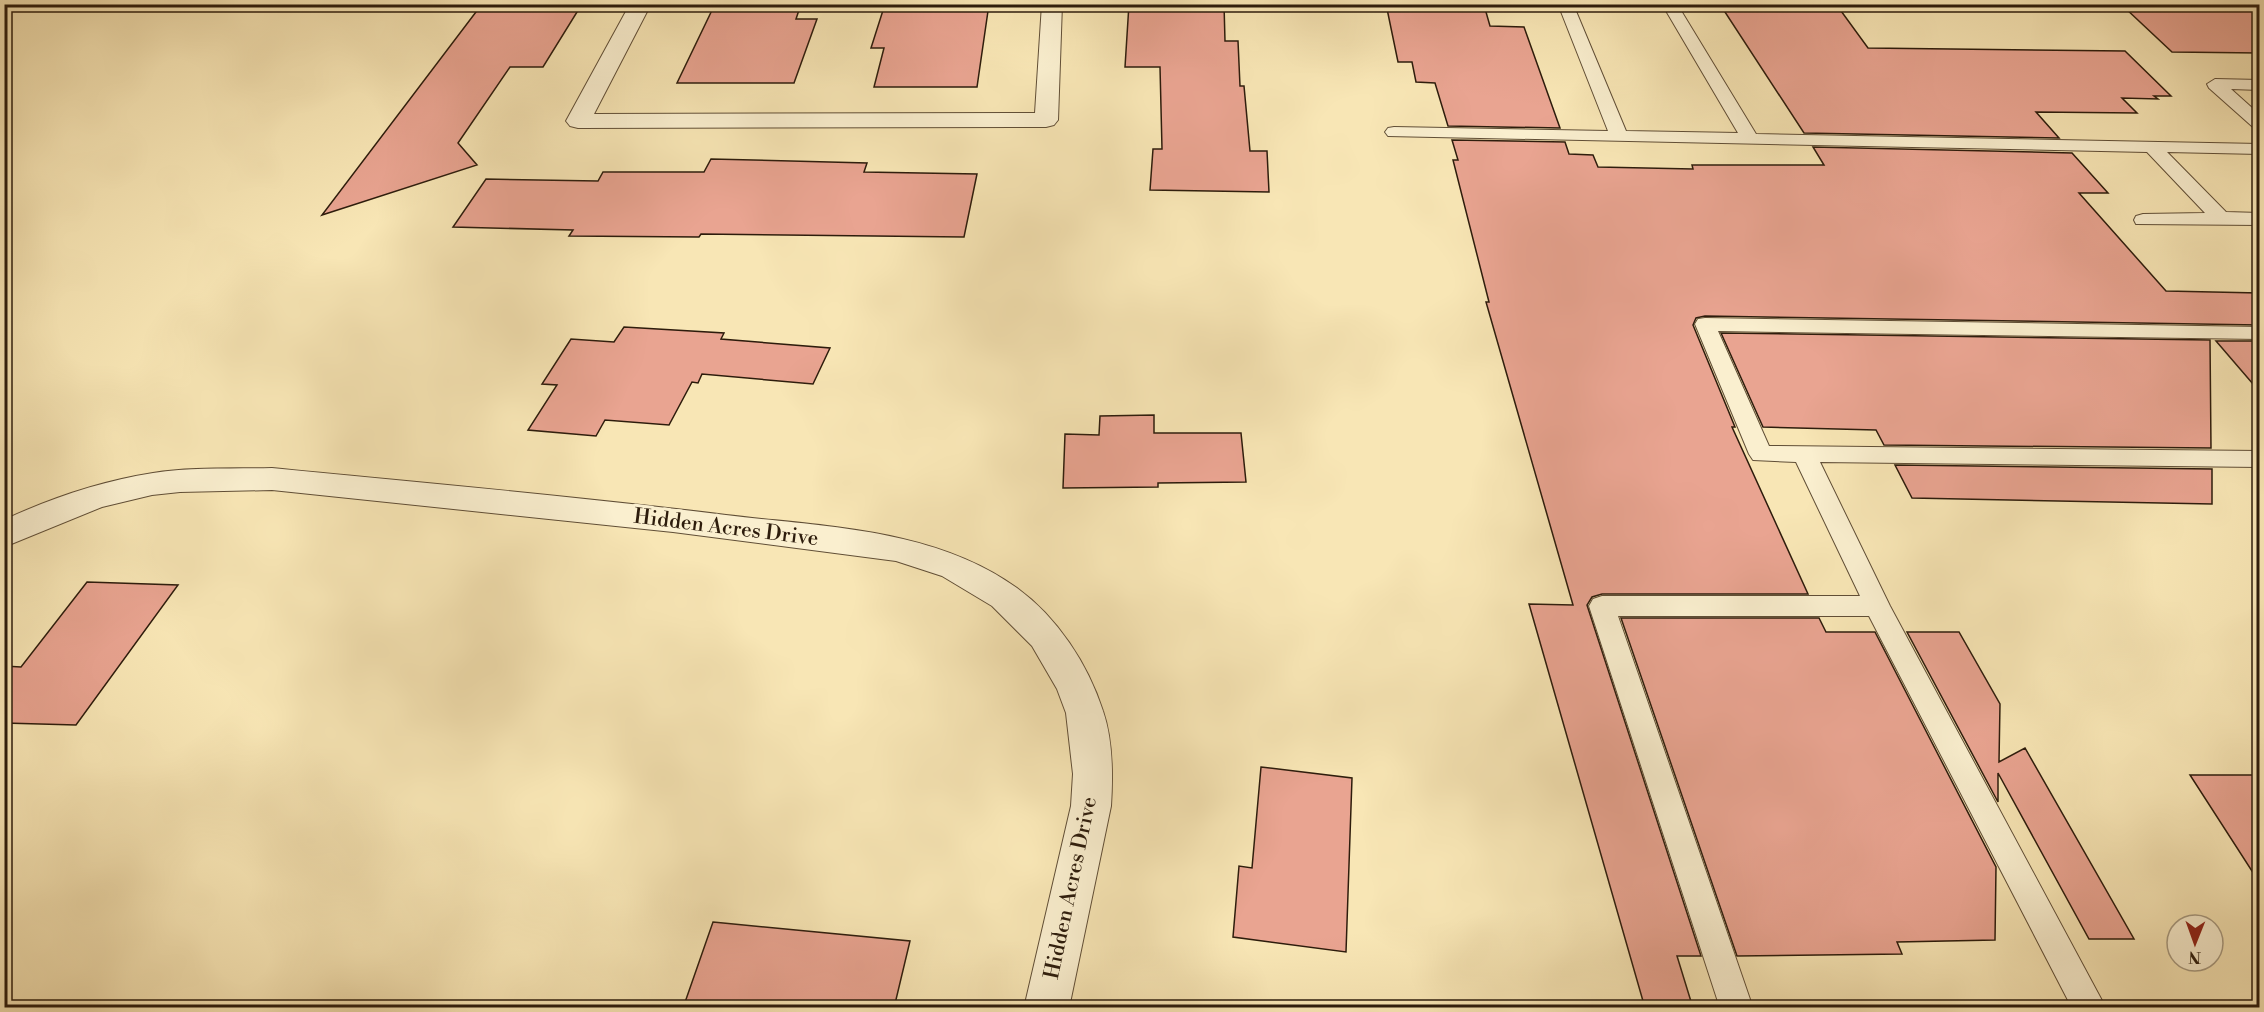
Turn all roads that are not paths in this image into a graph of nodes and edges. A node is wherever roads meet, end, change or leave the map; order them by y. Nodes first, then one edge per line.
1 (641, 4) edge
2 (1052, 4) edge
3 (1565, 4) edge
4 (1669, 4) edge
5 (2259, 85) edge
6 (2259, 124) edge
7 (1394, 132) dead end
8 (1619, 136) junction
9 (1750, 139) junction
10 (2152, 147) junction
11 (2259, 149) edge
12 (2221, 218) junction
13 (2259, 219) edge
14 (2143, 220) dead end
15 (2259, 333) edge
16 (1804, 454) junction
17 (2259, 459) edge
18 (4, 535) edge
19 (1877, 606) junction
20 (1046, 1008) edge
21 (1737, 1008) edge
22 (2090, 1008) edge

1 - 2 street
3 - 8 lane
4 - 9 lane
5 - 6 lane
7 - 8 lane
8 - 9 lane
9 - 10 lane
10 - 11 lane
10 - 12 lane
12 - 13 lane
12 - 14 lane
15 - 16 lane
16 - 17 lane
16 - 19 lane
18 - 20 street, Hidden Acres Drive
19 - 21 lane
19 - 22 lane

